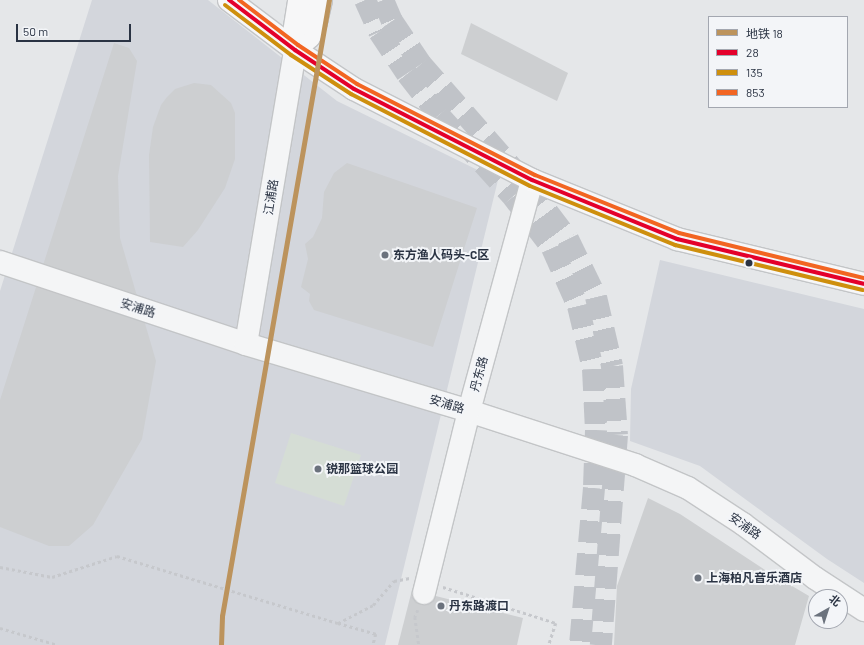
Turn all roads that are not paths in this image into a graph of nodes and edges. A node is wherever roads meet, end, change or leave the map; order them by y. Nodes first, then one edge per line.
1 (229, 0) edge
2 (299, 0) edge
3 (321, 0) edge
4 (295, 50) junction
5 (532, 180) junction
6 (1, 268) edge
7 (864, 284) edge
8 (246, 344) junction
9 (469, 411) junction
10 (425, 587) road end
11 (864, 610) edge

1 - 4 main road
2 - 4 main road, 江浦路
3 - 4 main road
4 - 5 main road
4 - 8 street, 江浦路
5 - 7 main road
5 - 9 street, 丹东路
6 - 8 street, 安浦路
8 - 9 street, 安浦路
9 - 10 street, 丹东路
9 - 11 street, 安浦路

